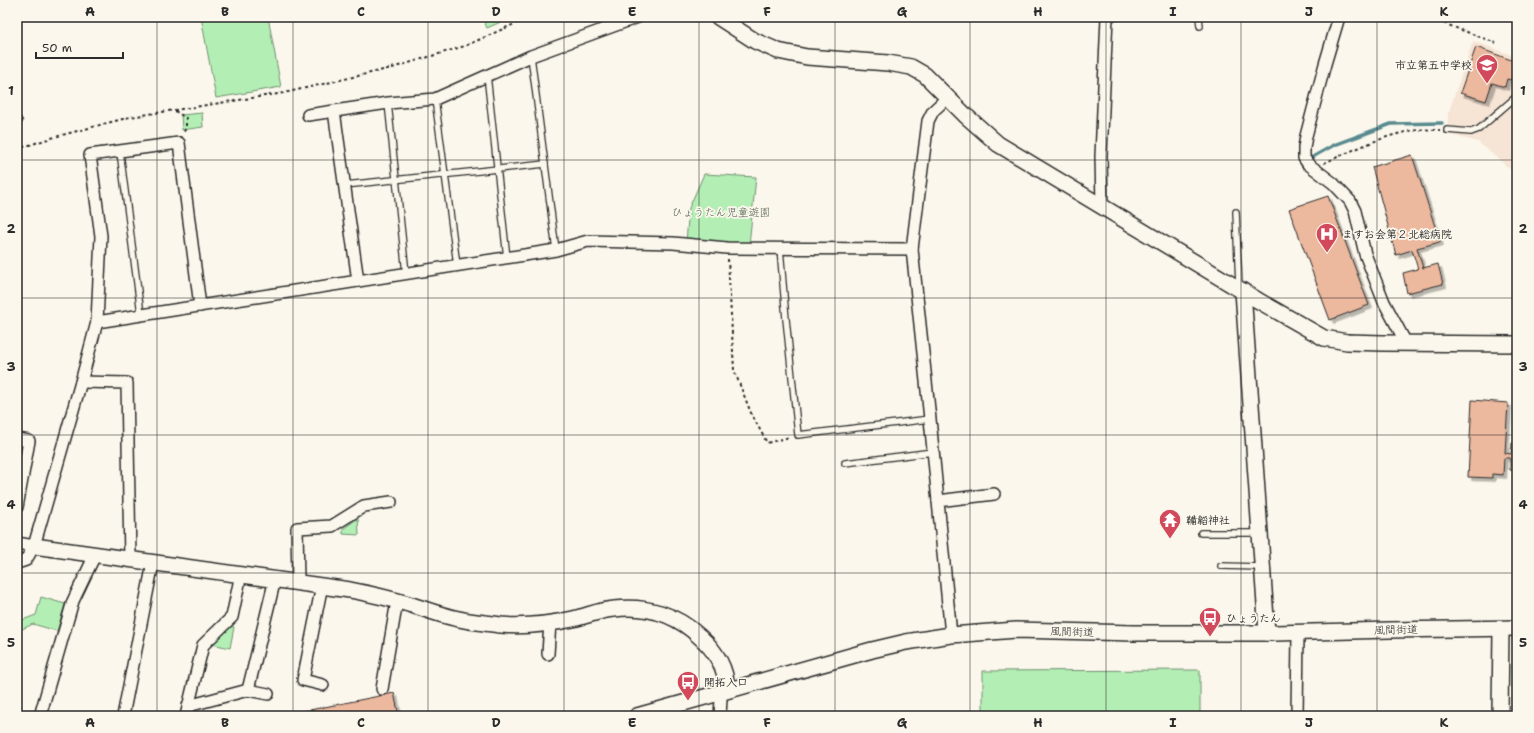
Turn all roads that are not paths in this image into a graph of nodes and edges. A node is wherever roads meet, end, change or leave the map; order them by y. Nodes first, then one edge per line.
1 (638, 17) edge
2 (718, 17) edge
3 (1110, 17) edge
4 (1199, 17) edge
5 (1339, 17) edge
6 (1200, 26) dead end
7 (531, 56) junction
8 (487, 75) junction
9 (1517, 96) edge
10 (948, 97) junction
11 (435, 100) junction
12 (388, 103) junction
13 (334, 111) junction
14 (308, 115) dead end
15 (1447, 130) road end
16 (120, 152) junction
17 (545, 164) junction
18 (497, 169) junction
19 (445, 174) junction
20 (396, 180) junction
21 (345, 185) junction
22 (1102, 207) junction
23 (1236, 212) dead end
24 (780, 248) junction
25 (912, 249) junction
26 (556, 250) junction
27 (507, 258) junction
28 (457, 265) junction
29 (406, 273) junction
30 (358, 281) junction
31 (1241, 290) junction
32 (200, 306) junction
33 (141, 314) junction
34 (97, 322) junction
35 (1406, 342) junction
36 (1517, 344) edge
37 (82, 382) junction
38 (930, 419) junction
39 (17, 439) edge
40 (934, 452) junction
41 (845, 463) dead end
42 (994, 494) dead end
43 (938, 501) junction
44 (391, 502) dead end
45 (17, 507) edge
46 (1201, 533) dead end
47 (1259, 533) junction
48 (17, 543) edge
49 (34, 546) junction
50 (95, 555) junction
51 (130, 560) junction
52 (17, 562) edge
53 (153, 563) junction
54 (1221, 566) dead end
55 (1262, 567) junction
56 (240, 574) junction
57 (275, 579) junction
58 (298, 581) junction
59 (322, 585) junction
60 (397, 601) junction
61 (550, 622) junction
62 (1517, 628) edge
63 (1501, 629) junction
64 (1267, 633) junction
65 (1298, 633) junction
66 (951, 635) junction
67 (548, 654) dead end
68 (323, 686) dead end
69 (382, 689) dead end
70 (248, 690) junction
71 (723, 691) junction
72 (268, 694) dead end
73 (187, 711) edge
74 (40, 716) edge
75 (123, 716) edge
76 (637, 716) edge
77 (720, 716) edge
78 (1297, 716) edge
79 (1500, 716) edge

1 - 7 street
2 - 10 street
3 - 22 street
4 - 6 lane
5 - 35 street
7 - 8 street
7 - 17 lane
8 - 11 street
8 - 18 lane
9 - 15 lane
10 - 22 street
10 - 25 street
11 - 12 street
11 - 19 lane
12 - 13 street
12 - 20 lane
13 - 14 street
13 - 21 street
16 - 32 street
16 - 33 lane
16 - 34 street
17 - 18 lane
17 - 26 lane
18 - 19 lane
18 - 27 lane
19 - 20 lane
19 - 28 lane
20 - 21 lane
20 - 29 lane
21 - 30 street
22 - 31 street
23 - 31 lane
24 - 25 street
24 - 26 street
24 - 38 lane
25 - 38 street
26 - 27 street
27 - 28 street
28 - 29 street
29 - 30 street
30 - 32 street
31 - 35 street
31 - 47 street
32 - 33 street
33 - 34 street
34 - 37 street
35 - 36 street
37 - 49 street
37 - 51 street
38 - 40 street
39 - 45 street
40 - 41 lane
40 - 43 street
42 - 43 street
43 - 66 street
44 - 58 street
46 - 47 lane
47 - 55 street
48 - 49 street
49 - 50 street
49 - 52 street
50 - 51 street
50 - 74 street
51 - 53 street
53 - 56 street
53 - 75 street
54 - 55 lane
55 - 64 street
56 - 57 street
56 - 73 street
57 - 58 street
57 - 70 street
58 - 59 street
59 - 60 street
59 - 68 street
60 - 61 street
60 - 69 street
61 - 67 street
61 - 71 street
62 - 63 street, 風間街道
63 - 65 street, 風間街道
63 - 79 street
64 - 65 street, 風間街道
64 - 66 street, 風間街道
65 - 78 street
66 - 71 street, 風間街道
70 - 72 street
70 - 73 street
71 - 76 street, 風間街道
71 - 77 street

